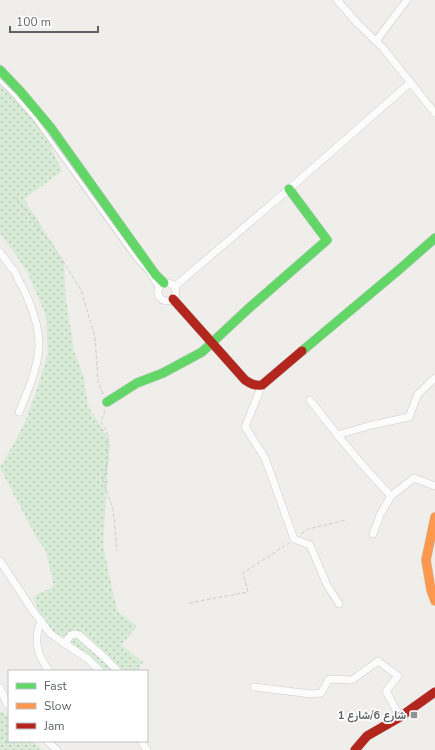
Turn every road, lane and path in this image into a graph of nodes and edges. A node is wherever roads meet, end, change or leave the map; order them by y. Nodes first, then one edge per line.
1 (337, 0) edge
2 (407, 0) edge
3 (376, 41) junction
4 (0, 70) edge
5 (0, 75) edge
6 (0, 81) edge
7 (410, 83) junction
8 (435, 113) edge
9 (289, 189) junction
10 (16, 198) dead end
11 (435, 238) edge
12 (0, 252) edge
13 (154, 278) junction
14 (162, 285) junction
15 (174, 287) junction
16 (173, 299) junction
17 (212, 343) junction
18 (435, 378) edge
19 (262, 385) junction
20 (310, 400) dead end
21 (107, 402) junction
22 (19, 412) dead end
23 (337, 435) junction
24 (435, 486) edge
25 (391, 496) junction
26 (435, 517) edge
27 (346, 520) dead end
28 (373, 534) dead end
29 (294, 539) junction
30 (117, 551) dead end
31 (0, 561) edge
32 (435, 602) edge
33 (189, 603) dead end
34 (339, 604) dead end
35 (41, 621) junction
36 (64, 644) junction
37 (48, 670) edge
38 (99, 670) edge
39 (117, 670) edge
40 (254, 687) dead end
41 (0, 688) edge
42 (435, 693) edge
43 (8, 705) edge
44 (400, 717) junction
45 (48, 742) edge
46 (142, 742) edge
47 (57, 750) edge
48 (148, 750) edge
49 (355, 750) edge

1 - 3 street
2 - 3 street
3 - 7 street
4 - 14 street
5 - 13 street
6 - 13 lane
7 - 8 street
7 - 9 street
9 - 15 street
9 - 17 street
10 - 21 path
11 - 19 street
12 - 22 street
13 - 14 street
14 - 15 street
14 - 16 street
15 - 16 street
16 - 17 street
17 - 19 street
17 - 21 street
18 - 23 street
19 - 29 street
20 - 23 street
21 - 30 path
23 - 25 street
24 - 25 street
25 - 28 street
26 - 32 street
27 - 29 path
29 - 33 path
29 - 34 street
31 - 35 street
35 - 36 street
35 - 37 street
36 - 38 street
36 - 39 street
40 - 44 street
41 - 43 street
42 - 44 street
44 - 49 street
45 - 47 street
46 - 48 street

